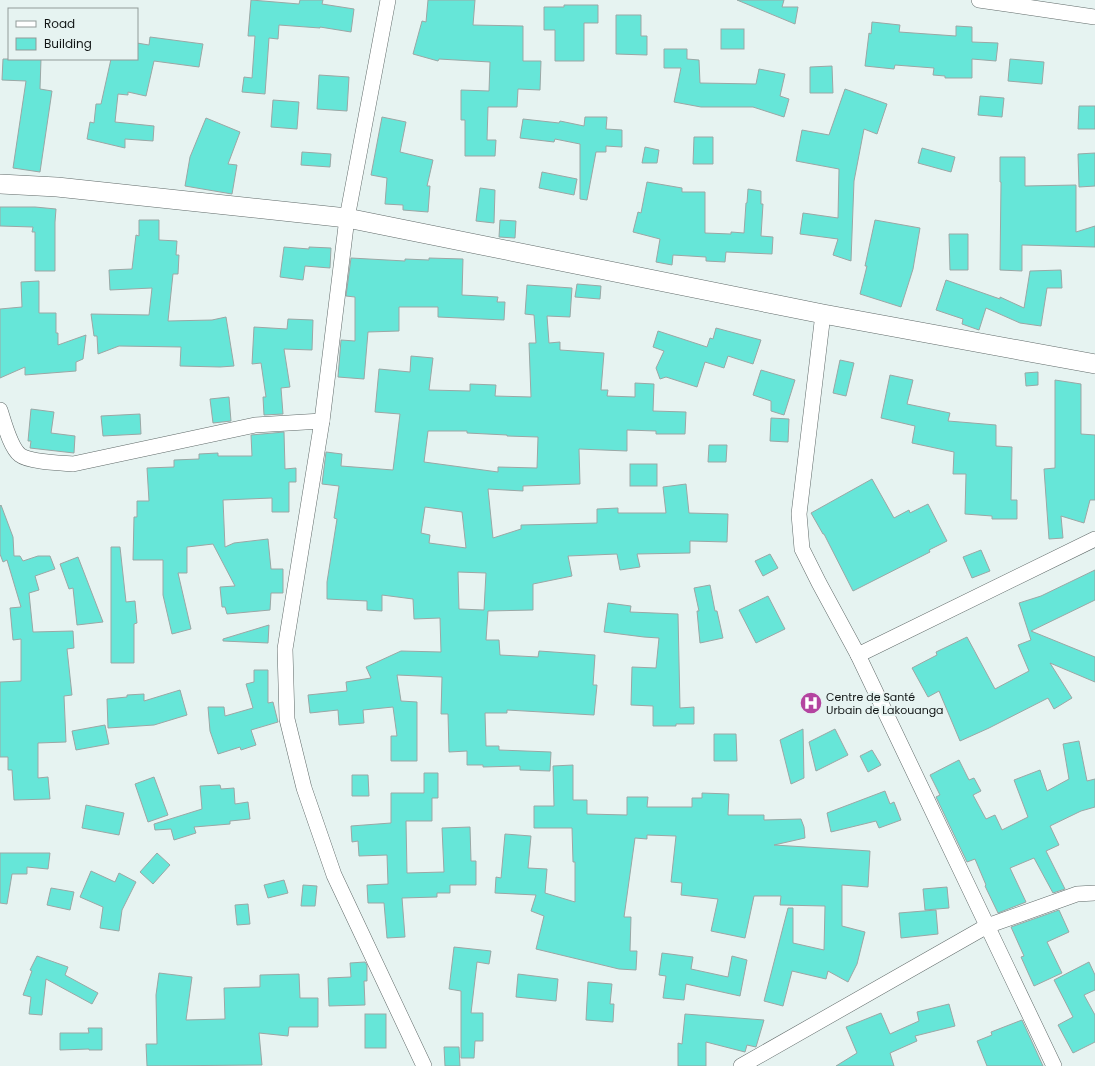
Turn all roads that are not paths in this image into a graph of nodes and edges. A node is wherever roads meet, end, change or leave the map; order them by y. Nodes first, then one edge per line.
1 (388, 0) edge
2 (979, 0) edge
3 (1095, 18) edge
4 (0, 184) edge
5 (347, 218) junction
6 (823, 314) junction
7 (1095, 364) edge
8 (0, 410) edge
9 (322, 421) junction
10 (1095, 539) edge
11 (858, 655) junction
12 (1095, 893) edge
13 (987, 926) junction
14 (424, 1066) edge
15 (741, 1066) edge
16 (1054, 1066) edge

1 - 5 street
2 - 3 street
4 - 5 street
5 - 6 street
5 - 9 street
6 - 7 street
6 - 11 street
8 - 9 street
9 - 14 street
10 - 11 street
11 - 13 street
12 - 13 street
13 - 15 street
13 - 16 street

